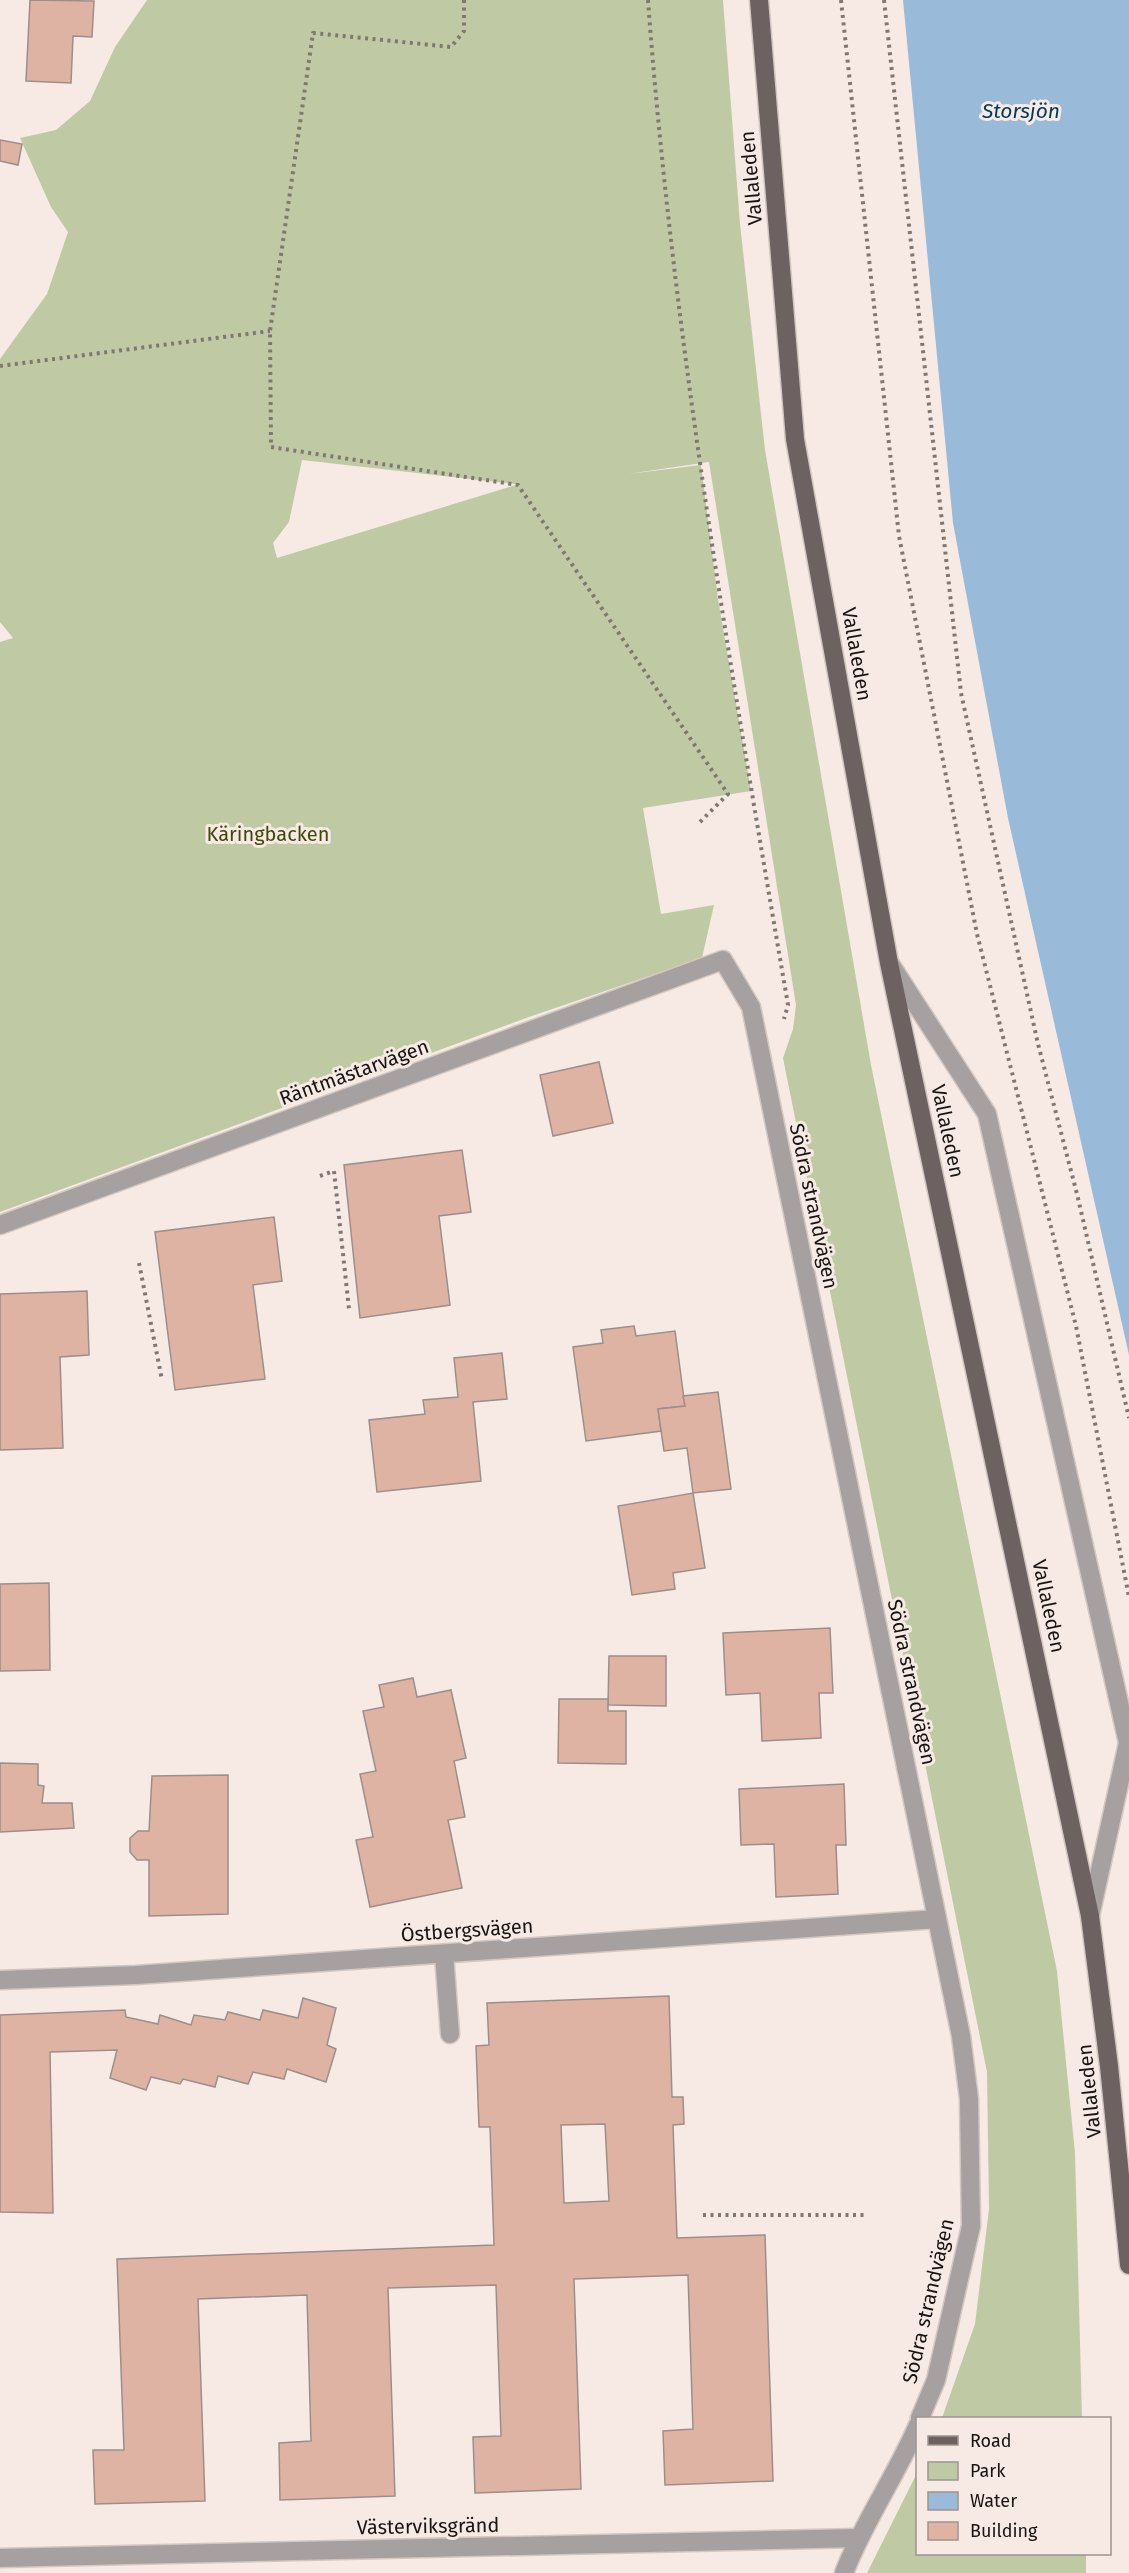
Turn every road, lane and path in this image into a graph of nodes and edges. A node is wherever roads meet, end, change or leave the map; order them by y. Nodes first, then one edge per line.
1 (464, 0) edge
2 (648, 0) edge
3 (759, 0) edge
4 (841, 0) edge
5 (884, 0) edge
6 (270, 331) junction
7 (0, 366) edge
8 (698, 824) dead end
9 (723, 960) joint
10 (890, 963) junction
11 (761, 1060) junction
12 (320, 1176) dead end
13 (0, 1226) edge
14 (139, 1263) dead end
15 (349, 1309) dead end
16 (162, 1380) dead end
17 (1129, 1418) edge
18 (1129, 1597) edge
19 (1090, 1916) junction
20 (937, 1919) junction
21 (444, 1954) junction
22 (0, 1980) edge
23 (450, 2034) dead end
24 (703, 2215) dead end
25 (865, 2215) dead end
26 (1129, 2265) edge
27 (920, 2417) edge
28 (916, 2429) edge
29 (857, 2538) junction
30 (0, 2558) edge
31 (844, 2573) edge

1 - 6 path
2 - 11 path
3 - 10 main road, Vallaleden
4 - 18 path
5 - 17 path
6 - 7 path
6 - 8 path
9 - 11 street, Södra strandvägen
9 - 13 street, Räntmästarvägen
10 - 19 main road, Vallaleden
10 - 19 street
11 - 20 street, Södra strandvägen
12 - 15 path
14 - 16 path
19 - 26 main road, Vallaleden
20 - 21 street, Östbergsvägen
20 - 27 street, Södra strandvägen
21 - 22 street, Östbergsvägen
21 - 23 street
24 - 25 path
28 - 29 street
29 - 30 street, Västerviksgränd
29 - 31 street

